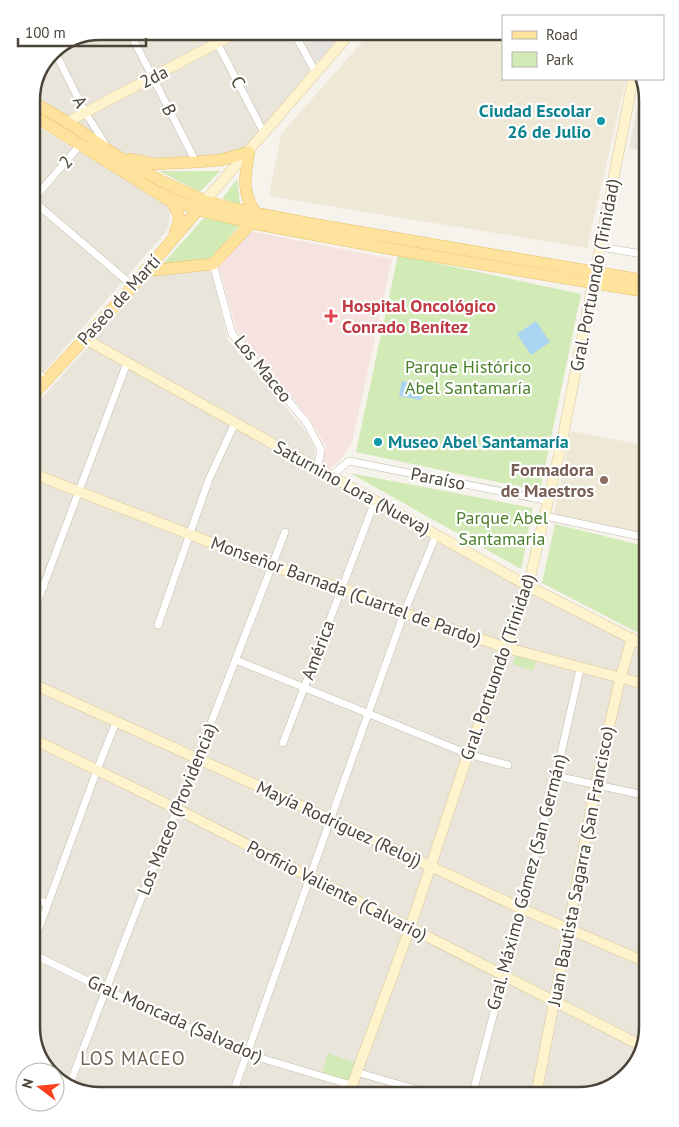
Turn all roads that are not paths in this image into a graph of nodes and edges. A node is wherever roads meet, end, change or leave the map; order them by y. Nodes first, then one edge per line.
1 (134, 40) edge
2 (216, 40) edge
3 (223, 40) edge
4 (298, 40) edge
5 (344, 40) edge
6 (217, 43) junction
7 (58, 57) edge
8 (316, 73) junction
9 (153, 78) junction
10 (633, 80) edge
11 (40, 106) edge
12 (85, 112) junction
13 (40, 119) edge
14 (67, 122) junction
15 (264, 133) junction
16 (81, 144) junction
17 (248, 152) junction
18 (114, 154) junction
19 (196, 162) junction
20 (40, 191) edge
21 (160, 192) junction
22 (201, 206) junction
23 (40, 207) edge
24 (253, 218) junction
25 (172, 240) junction
26 (601, 247) junction
27 (639, 253) edge
28 (213, 264) junction
29 (145, 271) junction
30 (595, 278) junction
31 (639, 280) edge
32 (133, 286) junction
33 (639, 290) edge
34 (85, 339) junction
35 (127, 363) junction
36 (40, 374) edge
37 (46, 380) junction
38 (40, 387) edge
39 (235, 423) junction
40 (317, 469) junction
41 (330, 476) junction
42 (40, 477) edge
43 (78, 492) junction
44 (375, 501) junction
45 (549, 501) junction
46 (545, 516) junction
47 (285, 532) dead end
48 (190, 535) junction
49 (436, 535) junction
50 (639, 536) edge
51 (271, 566) junction
52 (40, 585) edge
53 (528, 586) junction
54 (44, 587) junction
55 (341, 588) junction
56 (40, 597) edge
57 (404, 613) junction
58 (158, 625) dead end
59 (632, 638) junction
60 (639, 642) edge
61 (507, 648) junction
62 (236, 660) junction
63 (580, 669) junction
64 (620, 679) junction
65 (639, 683) edge
66 (40, 687) edge
67 (304, 687) junction
68 (368, 714) junction
69 (116, 722) junction
70 (40, 742) edge
71 (283, 743) dead end
72 (468, 754) junction
73 (197, 759) junction
74 (508, 765) dead end
75 (96, 770) junction
76 (556, 776) junction
77 (596, 784) junction
78 (639, 794) edge
79 (177, 808) junction
80 (330, 820) junction
81 (431, 866) junction
82 (310, 878) junction
83 (40, 900) edge
84 (47, 904) junction
85 (520, 908) junction
86 (40, 925) edge
87 (410, 928) junction
88 (568, 930) junction
89 (40, 956) edge
90 (639, 959) edge
91 (503, 976) junction
92 (106, 990) junction
93 (554, 1001) junction
94 (637, 1043) edge
95 (247, 1054) junction
96 (356, 1072) junction
97 (71, 1080) edge
98 (351, 1085) joint
99 (235, 1087) edge
100 (408, 1087) edge
101 (474, 1087) edge
102 (538, 1087) edge

1 - 9 street, B
2 - 6 street, C
3 - 6 street, 2da
4 - 8 street
5 - 8 street
6 - 9 street, 2da
6 - 15 street, C
7 - 12 street, A
8 - 15 street
9 - 12 street, 2da
9 - 19 street, B
10 - 26 street, Gral. Portuondo (Trinidad)
11 - 14 main road
12 - 14 street, 2da
12 - 18 street, A
13 - 16 main road
14 - 18 main road
15 - 17 street
16 - 20 street, 2
16 - 21 main road
17 - 19 main road
17 - 22 street
17 - 24 main road
18 - 19 main road
18 - 22 main road
21 - 22 main road
21 - 25 main road
22 - 24 main road
22 - 25 main road, Paseo de Martí
23 - 32 street
24 - 28 main road
24 - 30 main road
25 - 29 main road, Paseo de Martí
26 - 27 street
26 - 30 street, Gral. Portuondo (Trinidad)
28 - 29 main road
28 - 40 street, Los Maceo
29 - 32 main road, Paseo de Martí
30 - 31 main road
30 - 33 main road
30 - 45 street, Gral. Portuondo (Trinidad)
32 - 34 main road, Paseo de Martí
34 - 35 street, Saturnino Lora (Nueva)
34 - 37 main road, Paseo de Martí
35 - 39 street, Saturnino Lora (Nueva)
35 - 43 street
36 - 37 street
37 - 38 main road, Paseo de Martí
39 - 40 street, Saturnino Lora (Nueva)
39 - 48 street
40 - 41 street, Saturnino Lora (Nueva)
41 - 44 street, Saturnino Lora (Nueva)
41 - 45 street, Paraíso
42 - 43 street, Monseñor Barnada (Cuartel de Pardo)
43 - 48 street, Monseñor Barnada (Cuartel de Pardo)
43 - 54 street
44 - 49 street, Saturnino Lora (Nueva)
44 - 55 street, América
45 - 46 street, Gral. Portuondo (Trinidad)
46 - 50 street
46 - 53 street, Gral. Portuondo (Trinidad)
47 - 51 street, Los Maceo (Providencia)
48 - 51 street, Monseñor Barnada (Cuartel de Pardo)
48 - 58 street
49 - 53 street, Saturnino Lora (Nueva)
49 - 57 street
51 - 55 street, Monseñor Barnada (Cuartel de Pardo)
51 - 62 street, Los Maceo (Providencia)
52 - 54 street
53 - 59 street, Saturnino Lora (Nueva)
53 - 61 street, Gral. Portuondo (Trinidad)
54 - 56 street
55 - 57 street, Monseñor Barnada (Cuartel de Pardo)
55 - 67 street, América
57 - 61 street, Monseñor Barnada (Cuartel de Pardo)
57 - 68 street
59 - 60 street, Saturnino Lora (Nueva)
59 - 64 street, Juan Bautista Sagarra (San Francisco)
61 - 63 street, Monseñor Barnada (Cuartel de Pardo)
61 - 72 street, Gral. Portuondo (Trinidad)
62 - 67 street
62 - 73 street, Los Maceo (Providencia)
63 - 64 street, Monseñor Barnada (Cuartel de Pardo)
63 - 76 street, Gral. Máximo Gómez (San Germán)
64 - 65 street, Monseñor Barnada (Cuartel de Pardo)
64 - 77 street, Juan Bautista Sagarra (San Francisco)
66 - 69 street, Mayía Rodríguez (Reloj)
67 - 68 street
67 - 71 street, América
68 - 72 street
68 - 80 street
69 - 73 street, Mayía Rodríguez (Reloj)
69 - 75 street
70 - 75 street, Porfirio Valiente (Calvario)
72 - 74 street
72 - 81 street, Gral. Portuondo (Trinidad)
73 - 79 street, Los Maceo (Providencia)
73 - 80 street, Mayía Rodríguez (Reloj)
75 - 79 street, Porfirio Valiente (Calvario)
75 - 84 street
76 - 77 street
76 - 85 street, Gral. Máximo Gómez (San Germán)
77 - 78 street
77 - 88 street, Juan Bautista Sagarra (San Francisco)
79 - 82 street, Porfirio Valiente (Calvario)
79 - 92 street, Los Maceo (Providencia)
80 - 81 street, Mayía Rodríguez (Reloj)
80 - 82 street
81 - 85 street, Mayía Rodríguez (Reloj)
81 - 87 street, Gral. Portuondo (Trinidad)
82 - 87 street, Porfirio Valiente (Calvario)
82 - 95 street
83 - 84 street
84 - 86 street
85 - 88 street, Mayía Rodríguez (Reloj)
85 - 91 street, Gral. Máximo Gómez (San Germán)
87 - 91 street, Porfirio Valiente (Calvario)
87 - 96 street, Gral. Portuondo (Trinidad)
88 - 90 street, Mayía Rodríguez (Reloj)
88 - 93 street, Juan Bautista Sagarra (San Francisco)
89 - 92 street, Gral. Moncada (Salvador)
91 - 93 street, Porfirio Valiente (Calvario)
91 - 101 street, Gral. Máximo Gómez (San Germán)
92 - 95 street, Gral. Moncada (Salvador)
92 - 97 street, Los Maceo (Providencia)
93 - 94 street, Porfirio Valiente (Calvario)
93 - 102 street, Juan Bautista Sagarra (San Francisco)
95 - 98 street, Gral. Moncada (Salvador)
95 - 99 street
96 - 98 street, Gral. Portuondo (Trinidad)
96 - 100 street

